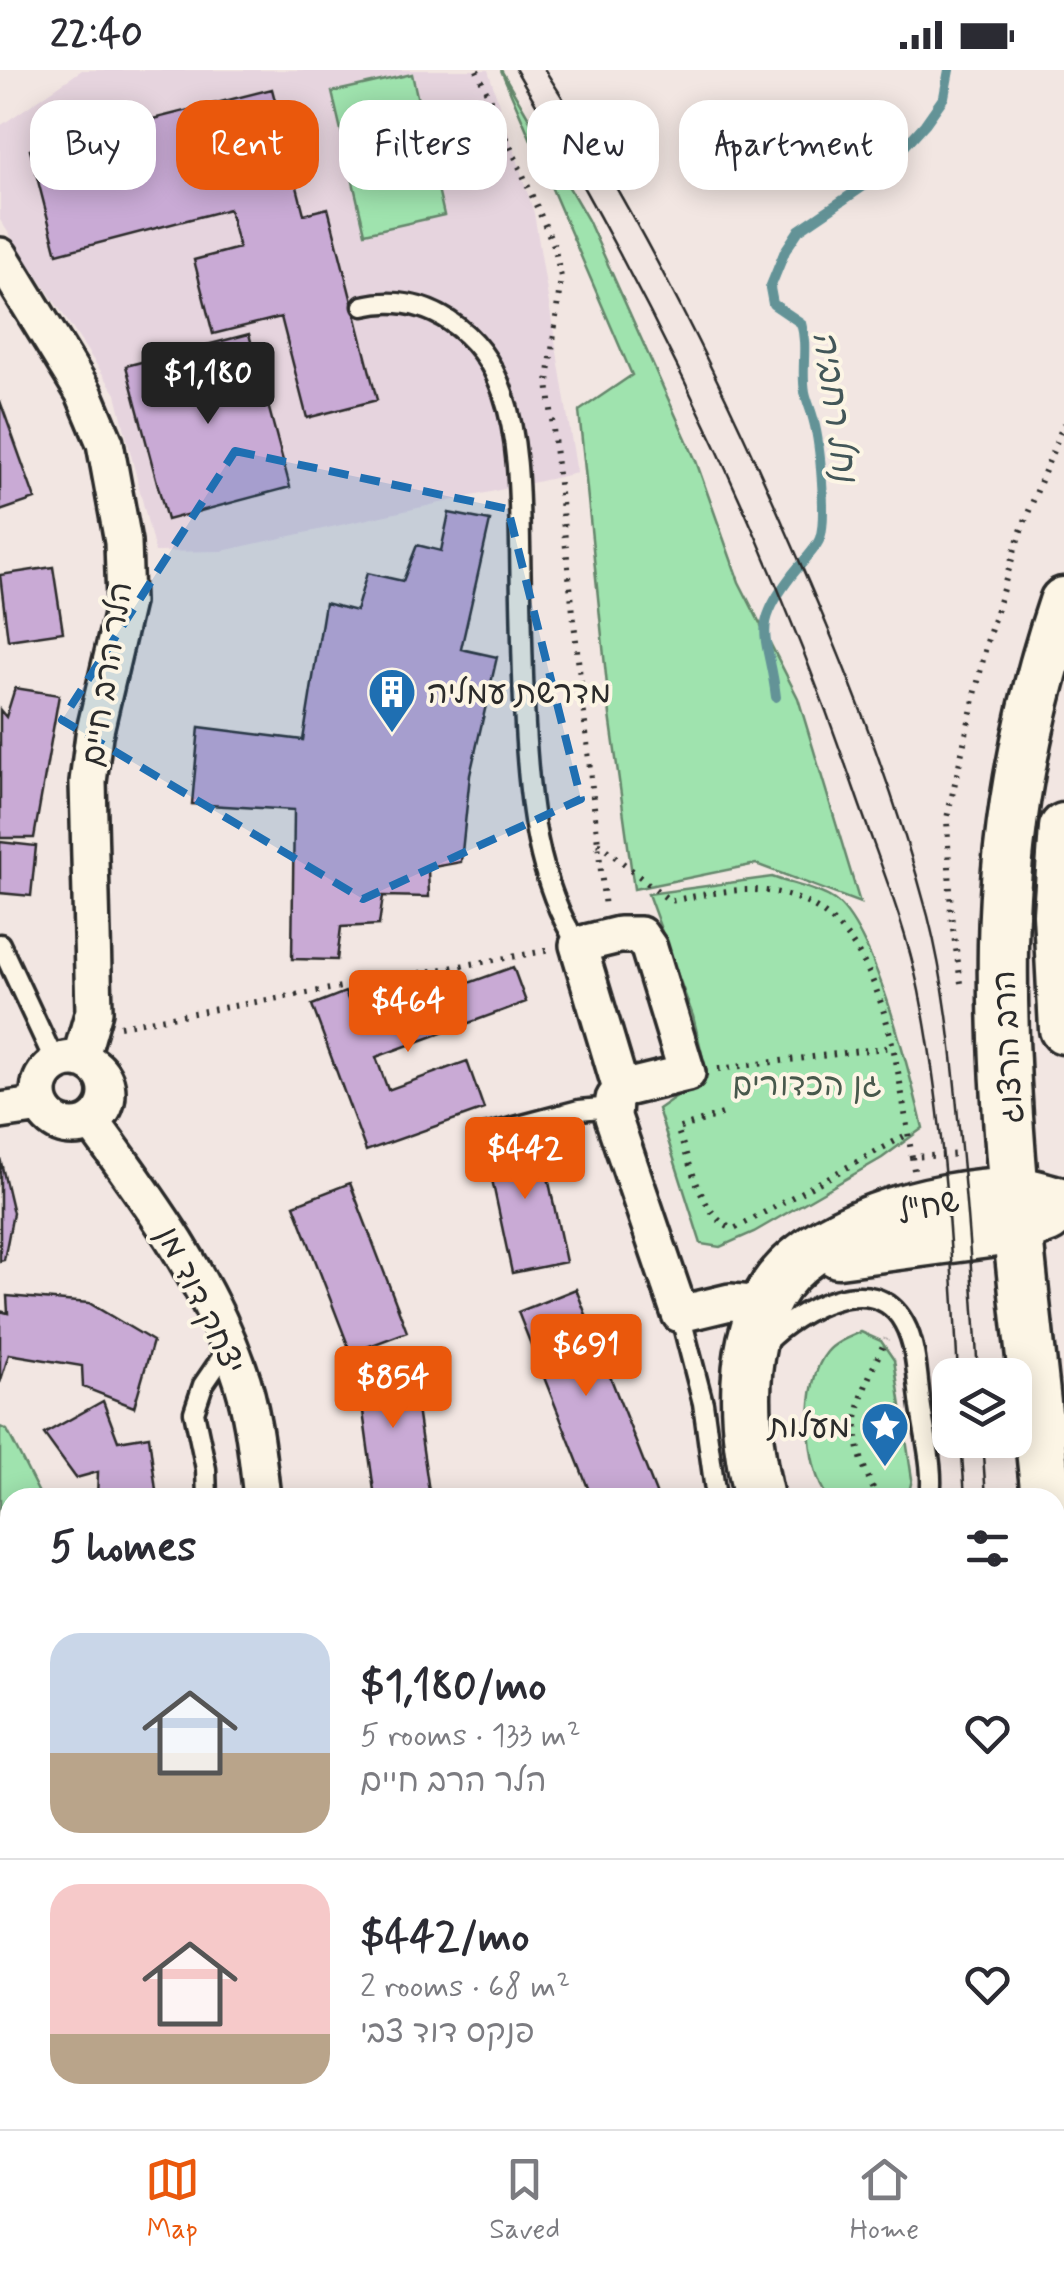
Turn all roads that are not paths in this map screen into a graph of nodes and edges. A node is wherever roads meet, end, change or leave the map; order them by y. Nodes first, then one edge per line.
1 (0, 256) edge
2 (363, 306) dead end
3 (1064, 602) edge
4 (1064, 828) edge
5 (0, 944) edge
6 (570, 947) junction
7 (1064, 1029) edge
8 (75, 1052) junction
9 (617, 1098) junction
10 (41, 1105) junction
11 (0, 1111) edge
12 (92, 1122) junction
13 (481, 1136) dead end
14 (1064, 1203) edge
15 (1018, 1210) junction
16 (1064, 1212) edge
17 (764, 1305) junction
18 (680, 1314) junction
19 (229, 1347) junction
20 (748, 1367) junction
21 (207, 1488) edge
22 (261, 1488) edge
23 (745, 1488) edge
24 (748, 1488) edge
25 (930, 1488) edge
26 (1045, 1488) edge

1 - 8 street, הלר הרב חיים
2 - 6 lane
3 - 15 main road, הרב הרצוג
4 - 7 main road, הרב הרצוג
5 - 8 lane
6 - 9 street
6 - 9 street
8 - 10 street
8 - 12 street
9 - 13 lane
9 - 18 street
10 - 11 street
10 - 12 street
12 - 19 street, יצחק דוד מן
14 - 15 main road, שח"ל
15 - 16 main road, שח"ל
15 - 17 main road, שח"ל
15 - 26 main road, הרב הרצוג
17 - 18 street
17 - 20 main road, שח"ל
18 - 23 lane
19 - 21 lane
19 - 22 street, יצחק דוד מן
20 - 24 main road, שח"ל
20 - 25 lane

